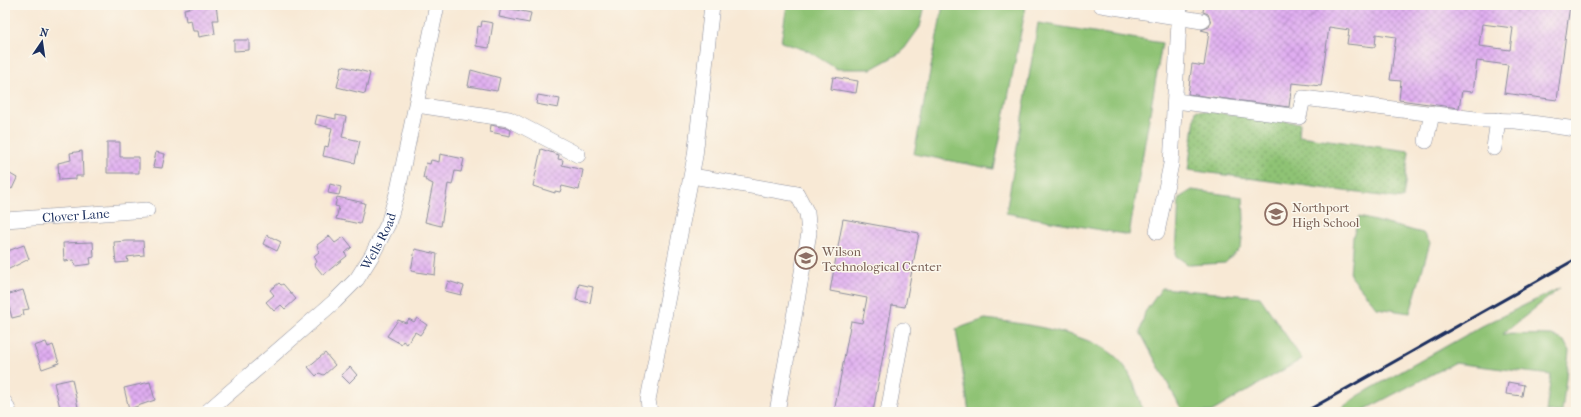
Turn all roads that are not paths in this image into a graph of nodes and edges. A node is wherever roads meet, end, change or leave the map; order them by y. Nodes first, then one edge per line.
1 (437, 5) edge
2 (712, 5) edge
3 (1101, 5) edge
4 (1179, 12) edge
5 (1202, 21) dead end
6 (1176, 101) junction
7 (417, 105) junction
8 (1432, 114) junction
9 (1498, 120) junction
10 (1576, 129) edge
11 (1426, 141) dead end
12 (1494, 148) dead end
13 (578, 155) dead end
14 (692, 176) junction
15 (147, 210) dead end
16 (5, 220) edge
17 (1157, 232) dead end
18 (903, 330) dead end
19 (5, 404) edge
20 (9, 412) edge
21 (207, 412) edge
22 (650, 412) edge
23 (777, 412) edge
24 (888, 412) edge

1 - 7 street, Wells Road
2 - 14 street
3 - 4 street
4 - 5 street
4 - 6 street
6 - 8 street
6 - 17 street
7 - 13 street
7 - 21 street, Wells Road
8 - 9 street
8 - 11 street
9 - 10 street
9 - 12 street
14 - 22 street
14 - 23 street
15 - 16 street, Clover Lane
18 - 24 street
19 - 20 street

